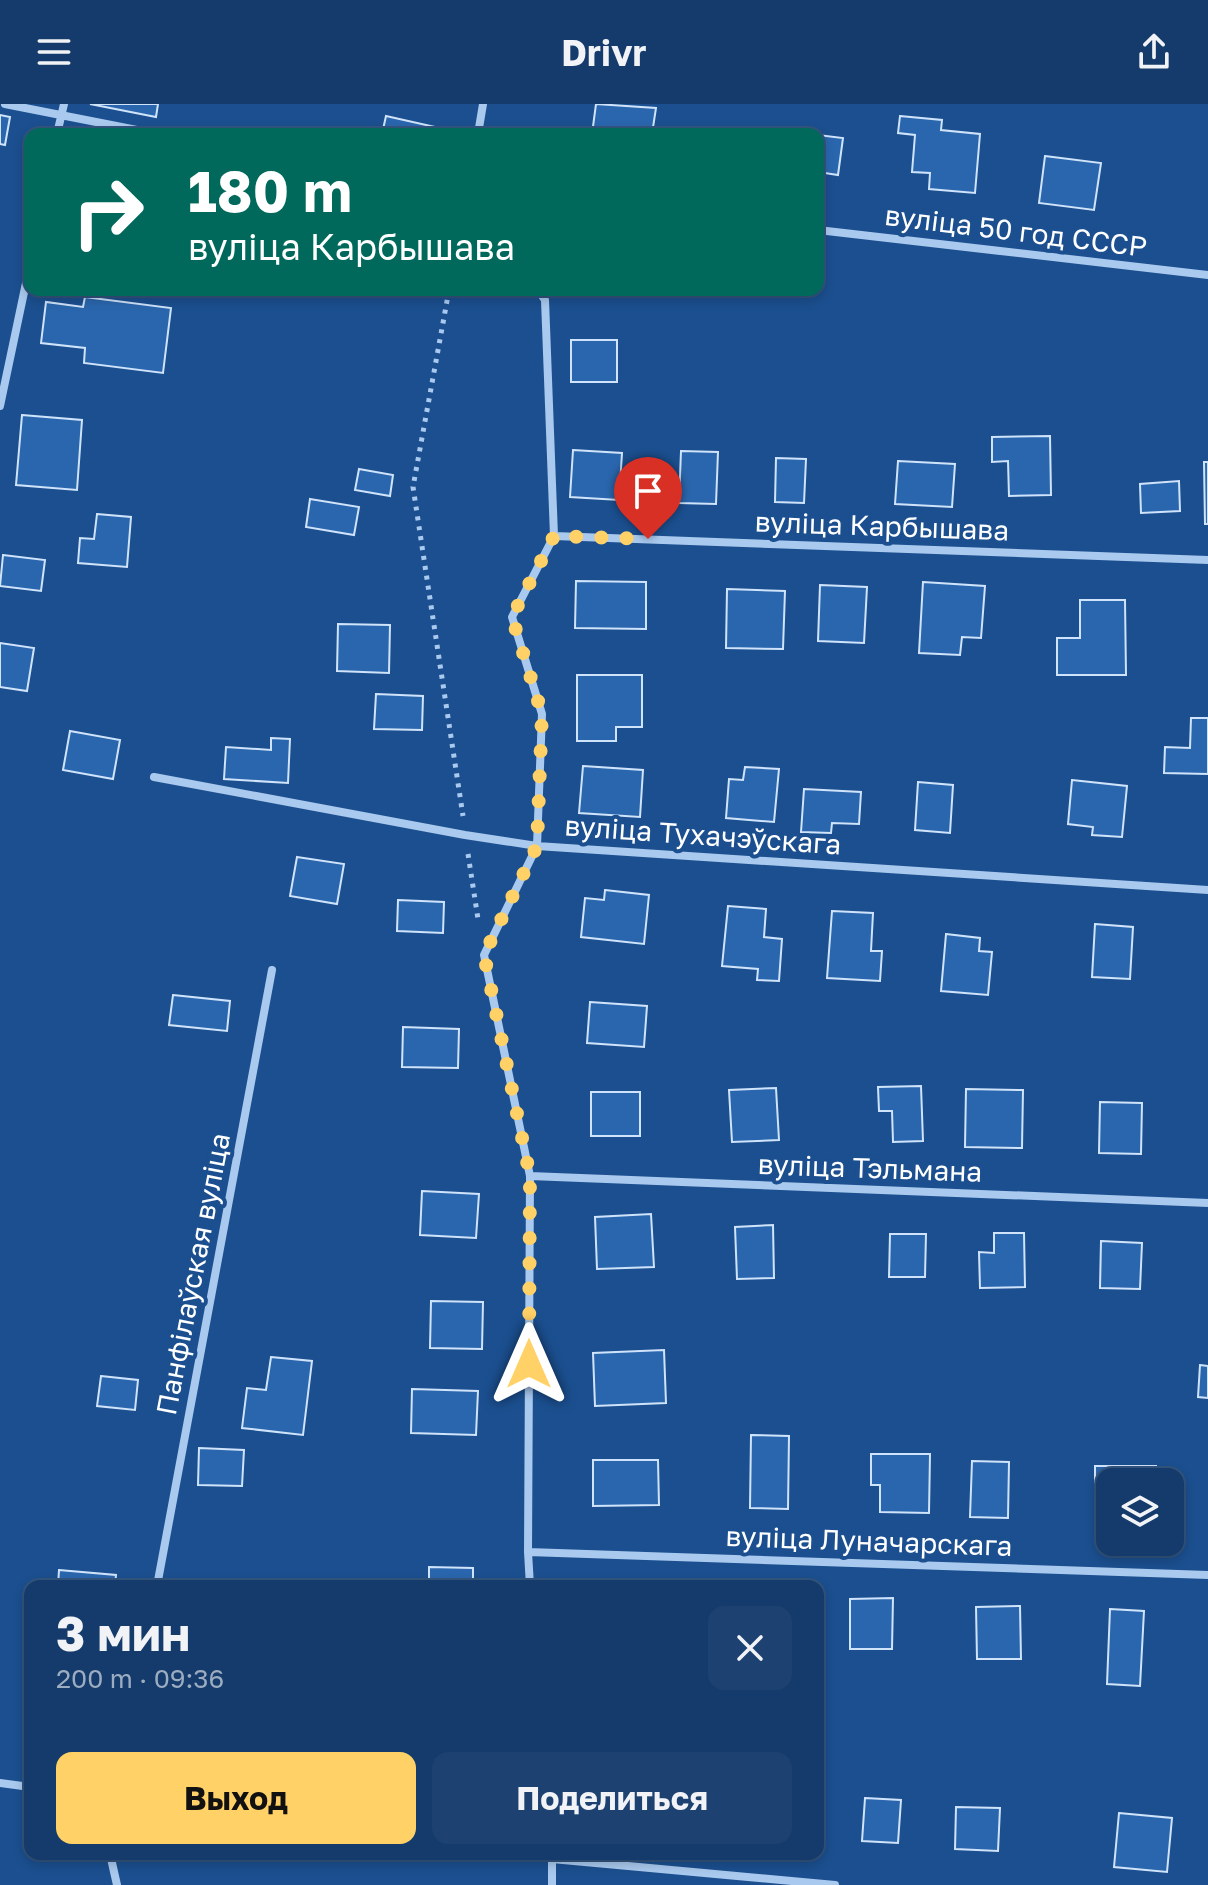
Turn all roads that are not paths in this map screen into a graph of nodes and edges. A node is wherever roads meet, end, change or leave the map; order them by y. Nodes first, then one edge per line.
1 (5, 104) edge
2 (64, 104) edge
3 (483, 104) edge
4 (61, 115) junction
5 (58, 128) edge
6 (127, 128) edge
7 (479, 128) edge
8 (824, 231) edge
9 (1208, 275) edge
10 (24, 292) edge
11 (542, 296) edge
12 (0, 406) edge
13 (554, 536) junction
14 (1208, 560) edge
15 (154, 777) dead end
16 (537, 846) junction
17 (1208, 890) edge
18 (272, 970) dead end
19 (530, 1176) junction
20 (1208, 1203) edge
21 (528, 1552) junction
22 (1208, 1575) edge
23 (158, 1580) edge
24 (530, 1580) edge
25 (0, 1783) edge
26 (24, 1786) edge
27 (111, 1860) edge
28 (551, 1860) edge
29 (581, 1860) edge
30 (117, 1885) edge
31 (552, 1885) edge
32 (835, 1885) edge

1 - 4 street
2 - 4 street
3 - 7 street
4 - 5 street
4 - 6 street
8 - 9 street, вуліца 50 год СССР
10 - 12 street
11 - 13 street
13 - 14 street, вуліца Карбышава
13 - 16 street
15 - 16 street, вуліца Тухачэўскага
16 - 17 street, вуліца Тухачэўскага
16 - 19 street
18 - 23 street, Панфілаўская вуліца
19 - 20 street, вуліца Тэльмана
19 - 21 street
21 - 22 street, вуліца Луначарскага
21 - 24 street
25 - 26 street
27 - 30 street
28 - 31 street
29 - 32 street

